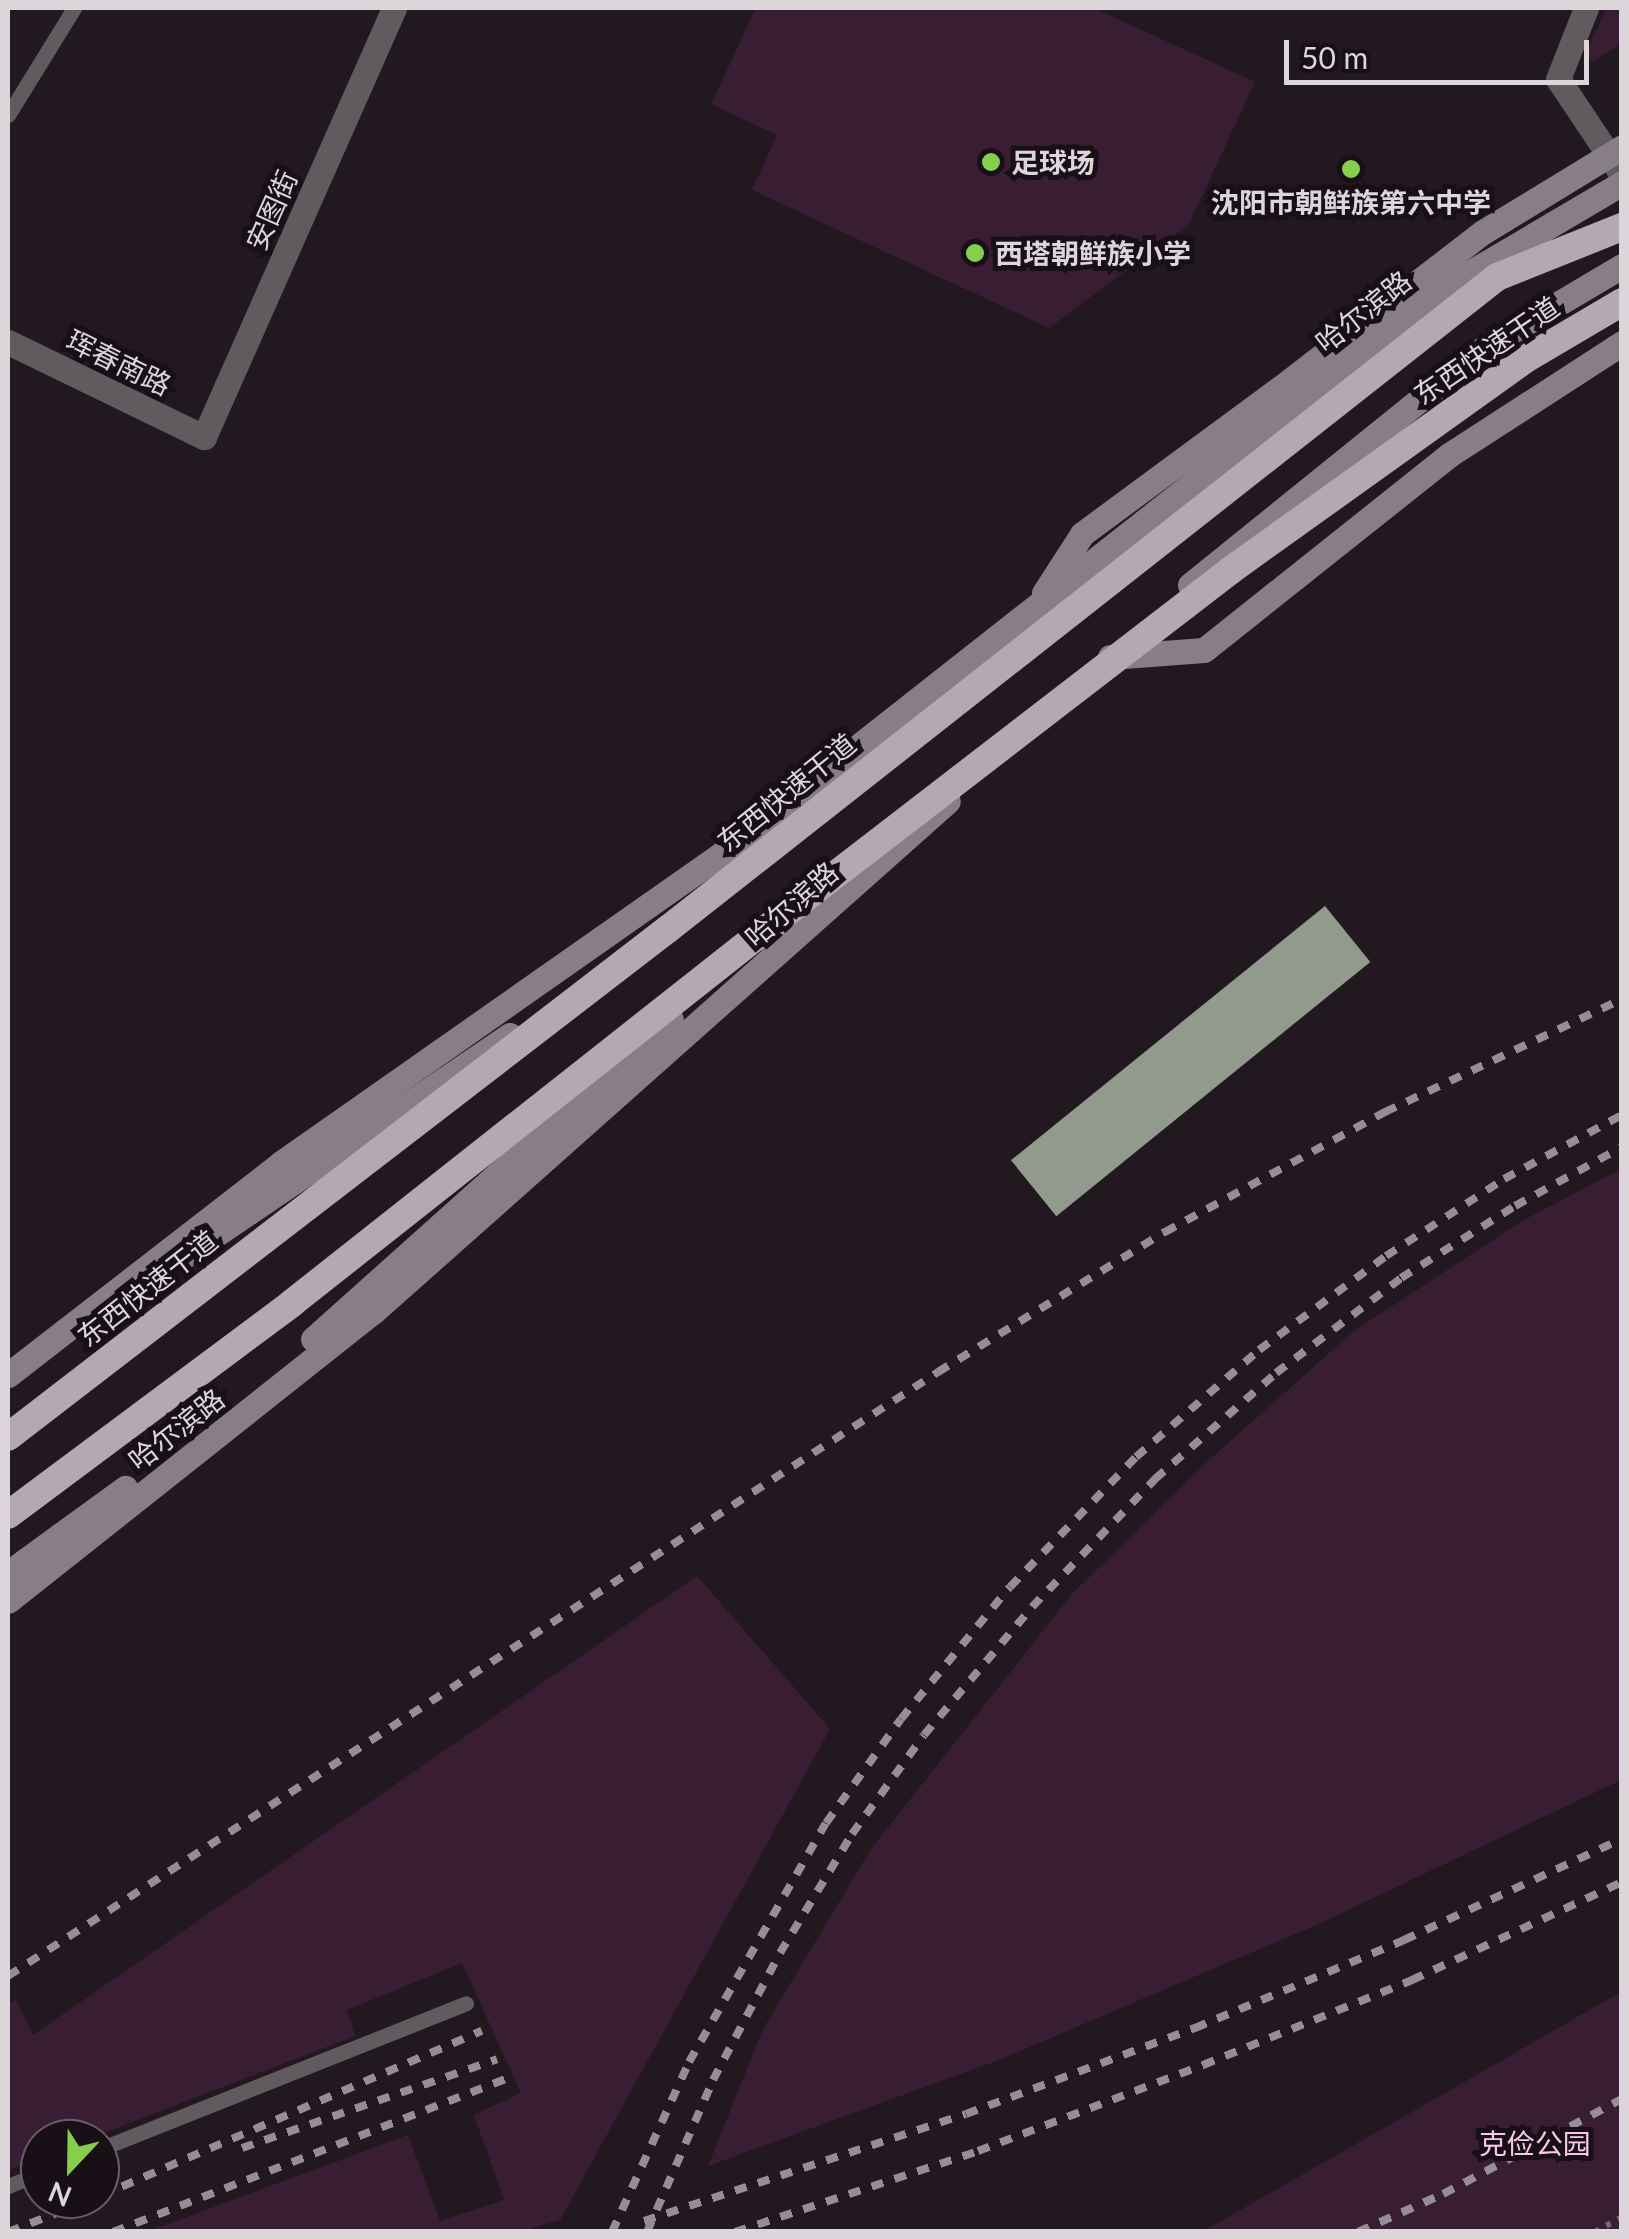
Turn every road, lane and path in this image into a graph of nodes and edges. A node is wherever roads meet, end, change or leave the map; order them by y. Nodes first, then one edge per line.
1 (74, 8) edge
2 (394, 8) edge
3 (1586, 8) edge
4 (8, 115) edge
5 (1622, 147) edge
6 (1622, 175) edge
7 (1622, 183) edge
8 (1622, 227) edge
9 (1622, 266) edge
10 (1622, 302) edge
11 (8, 342) edge
12 (1622, 343) edge
13 (204, 437) joint
14 (1032, 611) junction
15 (1100, 658) junction
16 (804, 899) junction
17 (668, 929) junction
18 (8, 1375) edge
19 (8, 1385) edge
20 (8, 1437) edge
21 (8, 1515) edge
22 (8, 1573) edge
23 (8, 1601) edge
24 (466, 2003) dead end
25 (120, 2141) edge
26 (1622, 2217) edge
27 (1595, 2232) edge

1 - 4 lane
2 - 13 street, 安图街
3 - 6 street
5 - 14 main road, bridge
7 - 14 main road, 哈尔滨路
8 - 17 highway, 东西快速干道
9 - 15 main road, 哈尔滨路
10 - 16 highway, 东西快速干道, bridge
11 - 13 street, 珲春南路
12 - 15 main road
14 - 18 main road, 哈尔滨路
15 - 23 main road, 哈尔滨路
16 - 21 highway, 东西快速干道
16 - 22 main road
17 - 19 main road
17 - 20 highway, 东西快速干道
24 - 25 lane
26 - 27 path

